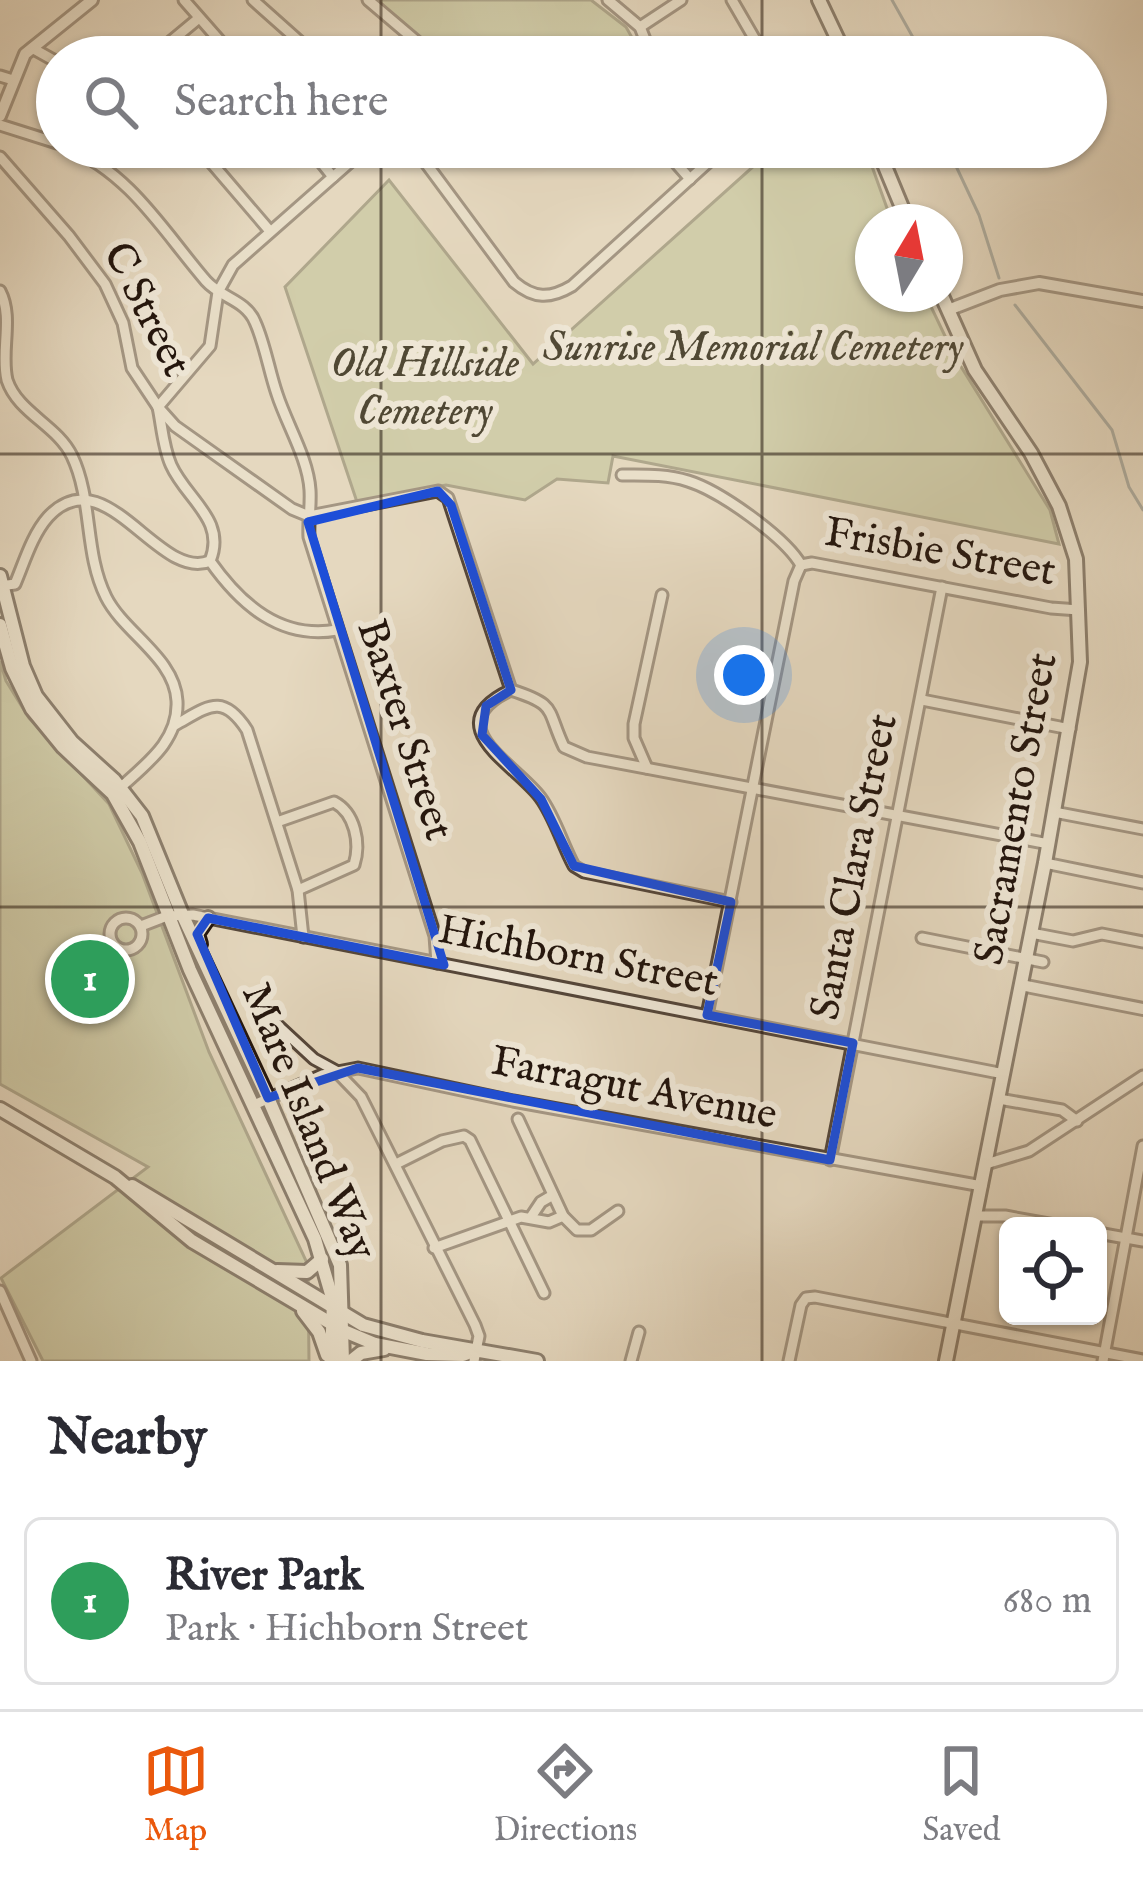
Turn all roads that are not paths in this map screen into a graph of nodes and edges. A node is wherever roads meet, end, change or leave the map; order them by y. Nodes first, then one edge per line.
1 (92, 0) edge
2 (184, 0) edge
3 (253, 0) edge
4 (368, 0) edge
5 (608, 0) edge
6 (680, 0) edge
7 (732, 0) edge
8 (819, 0) edge
9 (200, 18) junction
10 (640, 27) junction
11 (47, 36) edge
12 (178, 36) edge
13 (216, 36) edge
14 (293, 36) edge
15 (410, 36) edge
16 (644, 36) edge
17 (753, 36) edge
18 (836, 36) edge
19 (36, 45) edge
20 (32, 48) junction
21 (36, 50) edge
22 (6, 78) edge
23 (0, 120) edge
24 (36, 134) edge
25 (0, 157) edge
26 (107, 168) edge
27 (216, 168) edge
28 (326, 168) edge
29 (344, 168) edge
30 (430, 168) edge
31 (680, 168) edge
32 (702, 168) edge
33 (886, 168) edge
34 (334, 177) junction
35 (690, 179) junction
36 (901, 204) edge
37 (269, 230) junction
38 (0, 291) edge
39 (218, 292) junction
40 (1143, 301) edge
41 (963, 304) edge
42 (949, 312) edge
43 (158, 407) junction
44 (622, 476) dead end
45 (84, 502) junction
46 (309, 516) junction
47 (210, 561) junction
48 (801, 565) junction
49 (1, 583) edge
50 (942, 587) junction
51 (662, 595) dead end
52 (1079, 610) junction
53 (0, 625) edge
54 (337, 630) junction
55 (511, 690) junction
56 (922, 700) junction
57 (175, 725) junction
58 (1070, 729) junction
59 (647, 768) junction
60 (751, 788) junction
61 (117, 790) junction
62 (1054, 812) junction
63 (900, 815) junction
64 (277, 822) junction
65 (1143, 829) edge
66 (557, 831) junction
67 (545, 837) dead end
68 (1049, 844) junction
69 (1045, 863) junction
70 (1143, 883) edge
71 (298, 890) junction
72 (731, 902) junction
73 (174, 915) junction
74 (208, 918) junction
75 (141, 926) dead end
76 (1031, 933) junction
77 (303, 937) junction
78 (922, 938) dead end
79 (1143, 942) edge
80 (204, 956) junction
81 (1026, 960) junction
82 (1043, 962) dead end
83 (437, 964) junction
84 (1021, 985) junction
85 (1143, 1009) edge
86 (255, 1011) dead end
87 (707, 1015) junction
88 (853, 1043) junction
89 (337, 1071) junction
90 (1004, 1074) junction
91 (1143, 1076) edge
92 (268, 1098) junction
93 (999, 1099) junction
94 (254, 1105) junction
95 (0, 1109) edge
96 (518, 1119) dead end
97 (1078, 1120) junction
98 (1143, 1146) edge
99 (830, 1160) junction
100 (396, 1164) junction
101 (981, 1177) junction
102 (125, 1184) junction
103 (553, 1195) junction
104 (619, 1211) dead end
105 (977, 1212) junction
106 (563, 1216) junction
107 (531, 1217) junction
108 (1010, 1217) edge
109 (510, 1222) junction
110 (1107, 1235) edge
111 (1126, 1238) junction
112 (1143, 1241) edge
113 (434, 1248) junction
114 (322, 1259) junction
115 (264, 1268) junction
116 (0, 1292) edge
117 (544, 1292) dead end
118 (293, 1301) junction
119 (339, 1320) junction
120 (955, 1324) junction
121 (639, 1333) dead end
122 (391, 1348) junction
123 (475, 1356) edge
124 (1104, 1357) edge
125 (1143, 1360) edge
126 (31, 1361) edge
127 (330, 1361) edge
128 (347, 1361) edge
129 (537, 1361) edge
130 (631, 1361) edge
131 (789, 1361) edge
132 (946, 1361) edge

1 - 11 street
2 - 9 street
3 - 14 street
4 - 15 street
5 - 10 street
6 - 10 street
7 - 17 street
8 - 18 main road
9 - 12 street
9 - 13 street
10 - 16 street
19 - 20 street
20 - 21 street
20 - 22 street
22 - 23 street
23 - 24 street
25 - 43 street, C Street
26 - 39 street, Baxter Street
27 - 37 street
28 - 34 street
29 - 34 street
30 - 35 street
31 - 35 street
32 - 35 street
33 - 36 main road
34 - 37 street
37 - 39 street
38 - 45 street
39 - 43 street
39 - 46 street, Baxter Street
40 - 41 street
42 - 52 main road, Sacramento Street
43 - 46 street, C Street
43 - 47 street
44 - 48 street, Frisbie Street
45 - 47 street
45 - 49 street
45 - 57 street
46 - 54 street, Baxter Street
46 - 55 street
47 - 54 street
48 - 50 street, Frisbie Street
48 - 60 street
49 - 61 main road
50 - 52 street, Frisbie Street
50 - 56 street, Santa Clara Street
51 - 59 street
52 - 58 main road, Sacramento Street
53 - 61 main road
54 - 83 street, Baxter Street
55 - 59 street
55 - 66 street
56 - 58 street
56 - 63 street, Santa Clara Street
57 - 61 street
57 - 64 street
58 - 62 main road, Sacramento Street
59 - 60 street
60 - 63 street
60 - 72 street
61 - 73 main road
62 - 65 street
62 - 68 main road, Sacramento Street
63 - 68 street
63 - 88 street, Santa Clara Street
64 - 71 street
64 - 71 street
66 - 67 street
66 - 72 street
68 - 69 main road, Sacramento Street
69 - 70 street
69 - 76 main road, Sacramento Street
71 - 77 street
72 - 87 street
73 - 74 street, Hichborn Street
73 - 75 street, Hichborn Street
73 - 80 main road, Mare Island Way
73 - 94 main road, Mare Island Way
74 - 77 street, Hichborn Street
74 - 80 main road
76 - 79 street
76 - 81 main road, Sacramento Street
77 - 83 street, Hichborn Street
78 - 81 street
80 - 92 main road, Mare Island Way
81 - 82 street
81 - 84 main road, Sacramento Street
83 - 87 street, Hichborn Street
84 - 85 street
84 - 90 main road, Sacramento Street
86 - 89 street
87 - 88 street, Hichborn Street
88 - 90 street, Hichborn Street
88 - 99 street, Santa Clara Street
89 - 92 street
89 - 99 street, Farragut Avenue
89 - 100 street
90 - 93 main road, Sacramento Street
91 - 97 street
92 - 94 street
92 - 119 main road, Mare Island Way
93 - 97 street
93 - 101 main road, Sacramento Street
94 - 114 main road, Mare Island Way
95 - 102 main road
96 - 103 street
97 - 101 street
98 - 111 street
99 - 101 street, Farragut Avenue
100 - 109 street
100 - 113 street
101 - 105 main road, Sacramento Street
102 - 115 main road
102 - 118 main road
103 - 106 street
103 - 107 street
104 - 106 street
105 - 108 street
105 - 120 main road, Sacramento Street
106 - 107 street
107 - 109 street
109 - 113 street
109 - 117 street
110 - 111 street
111 - 112 street
111 - 124 street
113 - 123 street
114 - 115 main road
114 - 119 main road, Mare Island Way
115 - 119 main road
116 - 126 street
118 - 119 main road
118 - 127 main road
119 - 122 main road
119 - 123 main road
119 - 127 main road, Mare Island Way
119 - 128 main road, Mare Island Way
120 - 124 street
120 - 131 street
120 - 132 main road, Sacramento Street
121 - 130 street
122 - 123 main road
122 - 128 main road
123 - 129 main road
124 - 125 street

